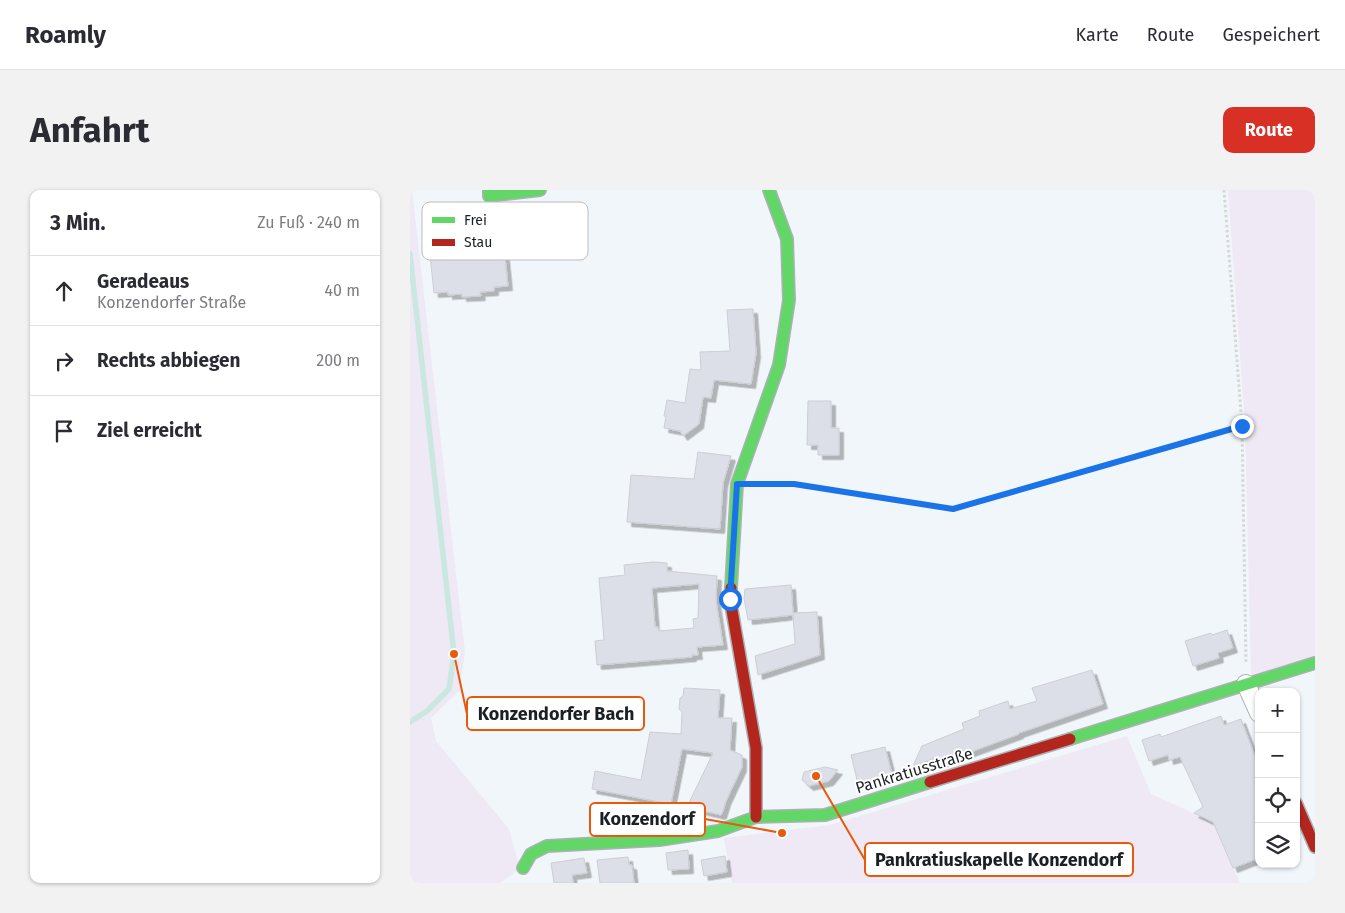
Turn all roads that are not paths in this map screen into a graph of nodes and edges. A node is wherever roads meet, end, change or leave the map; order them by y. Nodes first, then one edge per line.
1 (489, 190) edge
2 (540, 190) edge
3 (768, 190) edge
4 (1315, 664) edge
5 (1246, 684) junction
6 (1255, 704) edge
7 (1300, 812) edge
8 (756, 817) junction
9 (1315, 847) edge
10 (524, 868) dead end

1 - 2 street
3 - 8 street
4 - 5 street, Pankratiusstraße
5 - 6 street
5 - 8 street, Pankratiusstraße
7 - 9 street
8 - 10 street, Pankratiusstraße

